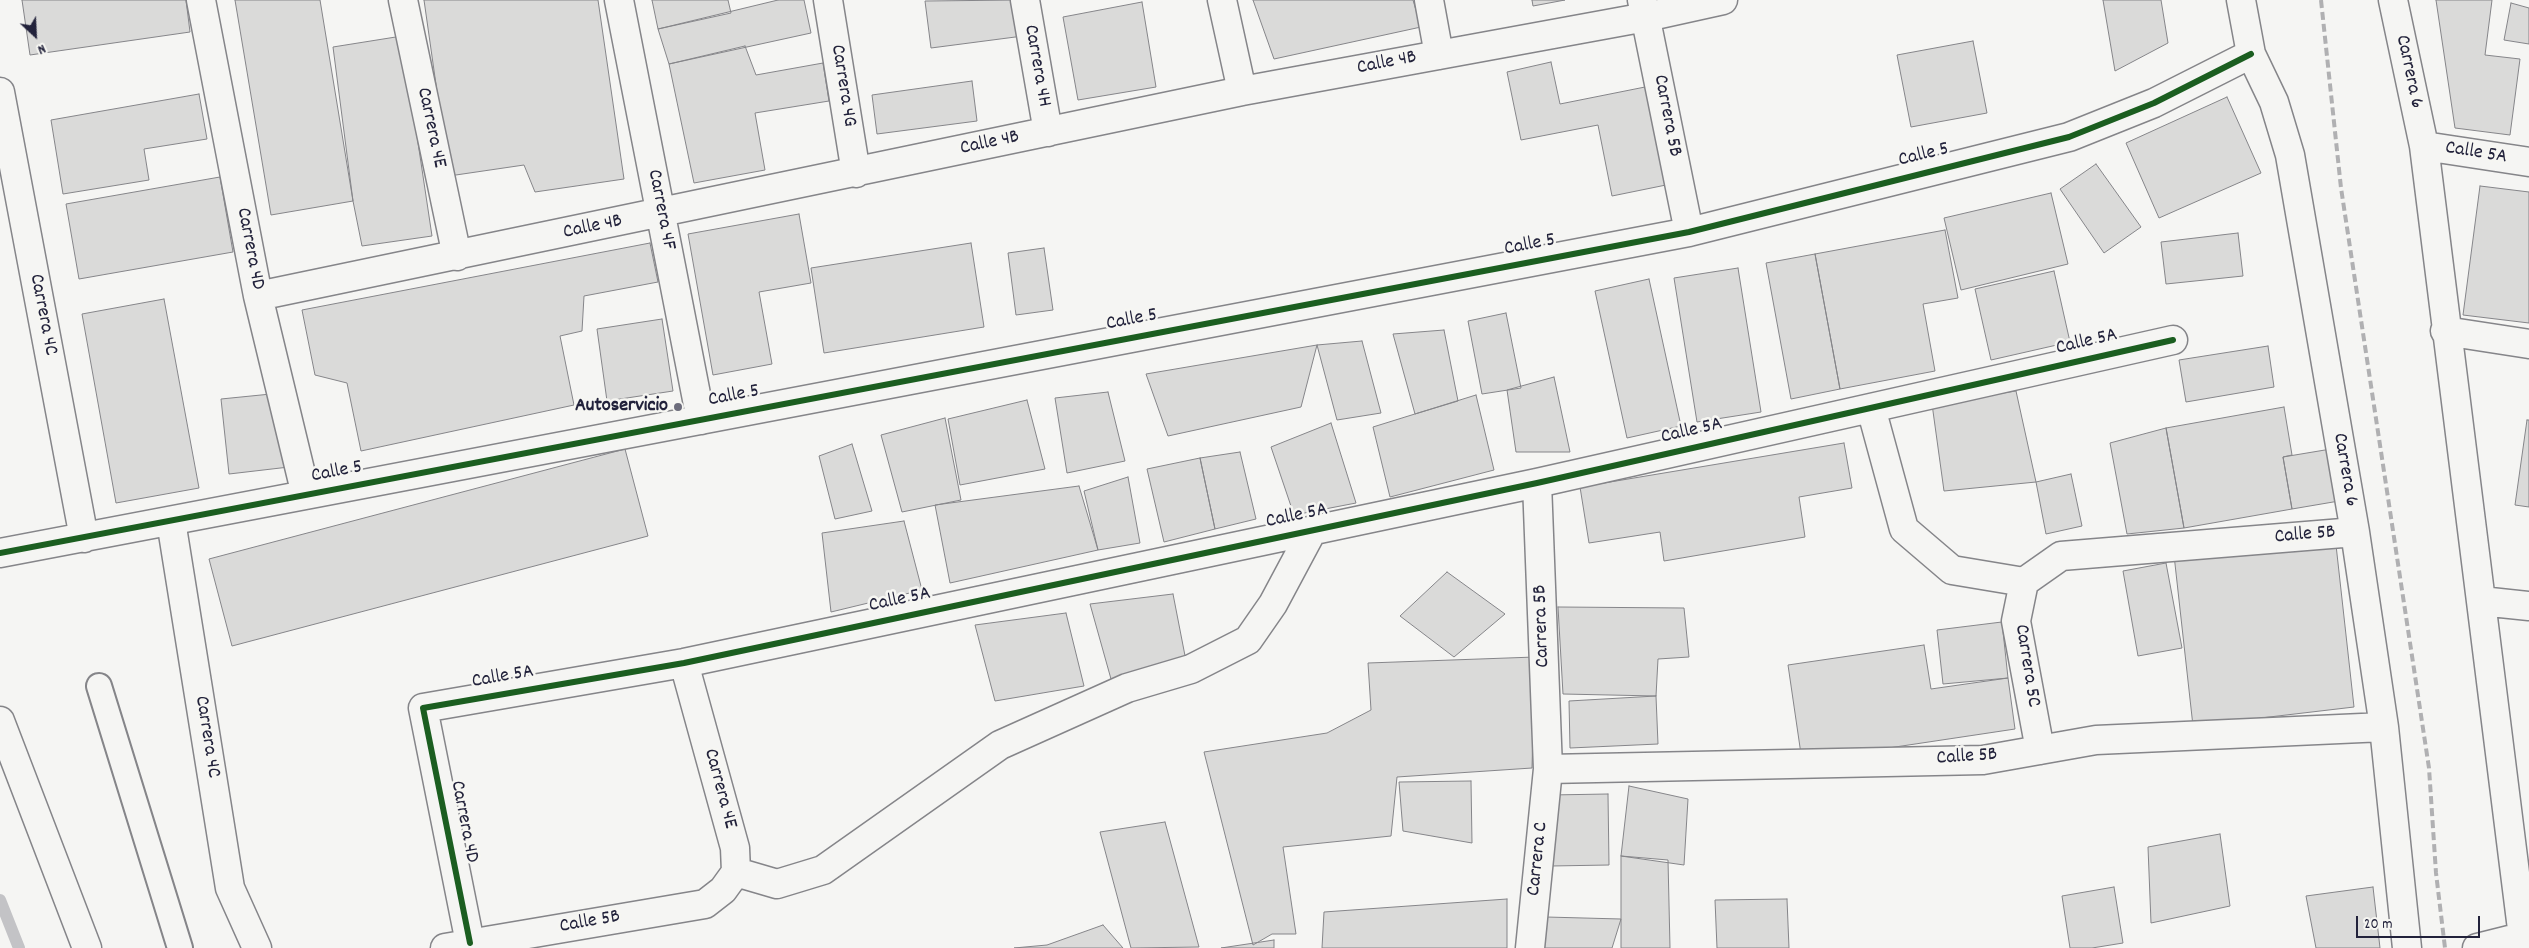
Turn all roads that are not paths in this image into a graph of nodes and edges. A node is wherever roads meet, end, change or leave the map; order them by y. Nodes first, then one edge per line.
1 (201, 0) edge
2 (403, 0) edge
3 (619, 0) edge
4 (828, 0) edge
5 (1025, 0) edge
6 (1222, 0) edge
7 (1429, 0) edge
8 (1723, 0) edge
9 (2241, 0) edge
10 (2393, 0) edge
11 (1644, 8) edge
12 (2251, 54) junction
13 (1439, 55) junction
14 (1242, 91) junction
15 (0, 92) edge
16 (1048, 132) junction
17 (2424, 146) junction
18 (2529, 162) edge
19 (856, 173) junction
20 (660, 214) junction
21 (1689, 232) junction
22 (457, 256) junction
23 (258, 296) junction
24 (2445, 330) junction
25 (2173, 340) dead end
26 (2529, 344) edge
27 (1871, 408) junction
28 (701, 420) junction
29 (1537, 483) junction
30 (306, 495) junction
31 (172, 521) junction
32 (1312, 530) junction
33 (2355, 532) junction
34 (84, 538) junction
35 (0, 553) edge
36 (2024, 582) junction
37 (2480, 601) junction
38 (2529, 606) edge
39 (684, 664) junction
40 (99, 686) dead end
41 (423, 708) joint
42 (0, 721) edge
43 (2384, 727) junction
44 (2040, 750) junction
45 (1548, 769) junction
46 (736, 872) junction
47 (2525, 940) edge
48 (458, 946) edge
49 (87, 948) edge
50 (180, 948) edge
51 (257, 948) edge
52 (1530, 948) edge
53 (2407, 948) edge
54 (2476, 948) edge

1 - 23 street, Carrera 4D
2 - 22 street, Carrera 4E
3 - 20 street, Carrera 4F
4 - 19 street, Carrera 4G
5 - 16 street, Carrera 4H
6 - 14 street
7 - 13 street
8 - 11 street, Calle 4B
9 - 12 street, Carrera 6
10 - 17 street, Carrera 6
11 - 13 street, Calle 4B
11 - 21 street, Carrera 5B
12 - 21 street, Calle 5
12 - 33 street, Carrera 6
13 - 14 street, Calle 4B
14 - 16 street, Calle 4B
15 - 34 street, Carrera 4C
16 - 19 street, Calle 4B
17 - 18 street, Calle 5A
17 - 24 street, Carrera 6
19 - 20 street, Calle 4B
20 - 22 street, Calle 4B
20 - 28 street, Carrera 4F
21 - 28 street, Calle 5
22 - 23 street, Calle 4B
23 - 30 street, Carrera 4D
24 - 26 street
24 - 37 street, Carrera 6
25 - 27 street, Calle 5A
27 - 29 street, Calle 5A
27 - 36 street
28 - 30 street, Calle 5
29 - 32 street, Calle 5A
29 - 45 street, Carrera 5B
30 - 31 street, Calle 5
31 - 34 street, Calle 5
31 - 51 street, Carrera 4C
32 - 39 street, Calle 5A
32 - 46 street
33 - 36 street, Calle 5B
33 - 43 street, Carrera 6
34 - 35 street, Calle 5
36 - 44 street, Carrera 5C
37 - 38 street
37 - 47 street, Carrera 6
39 - 41 street, Calle 5A
39 - 46 street, Carrera 4E
40 - 50 lane
41 - 48 street, Carrera 4D
42 - 49 street
43 - 44 street, Calle 5B
43 - 53 street, Carrera 6
44 - 45 street, Calle 5B
45 - 52 street, Carrera C
46 - 48 street, Calle 5B
47 - 54 street

